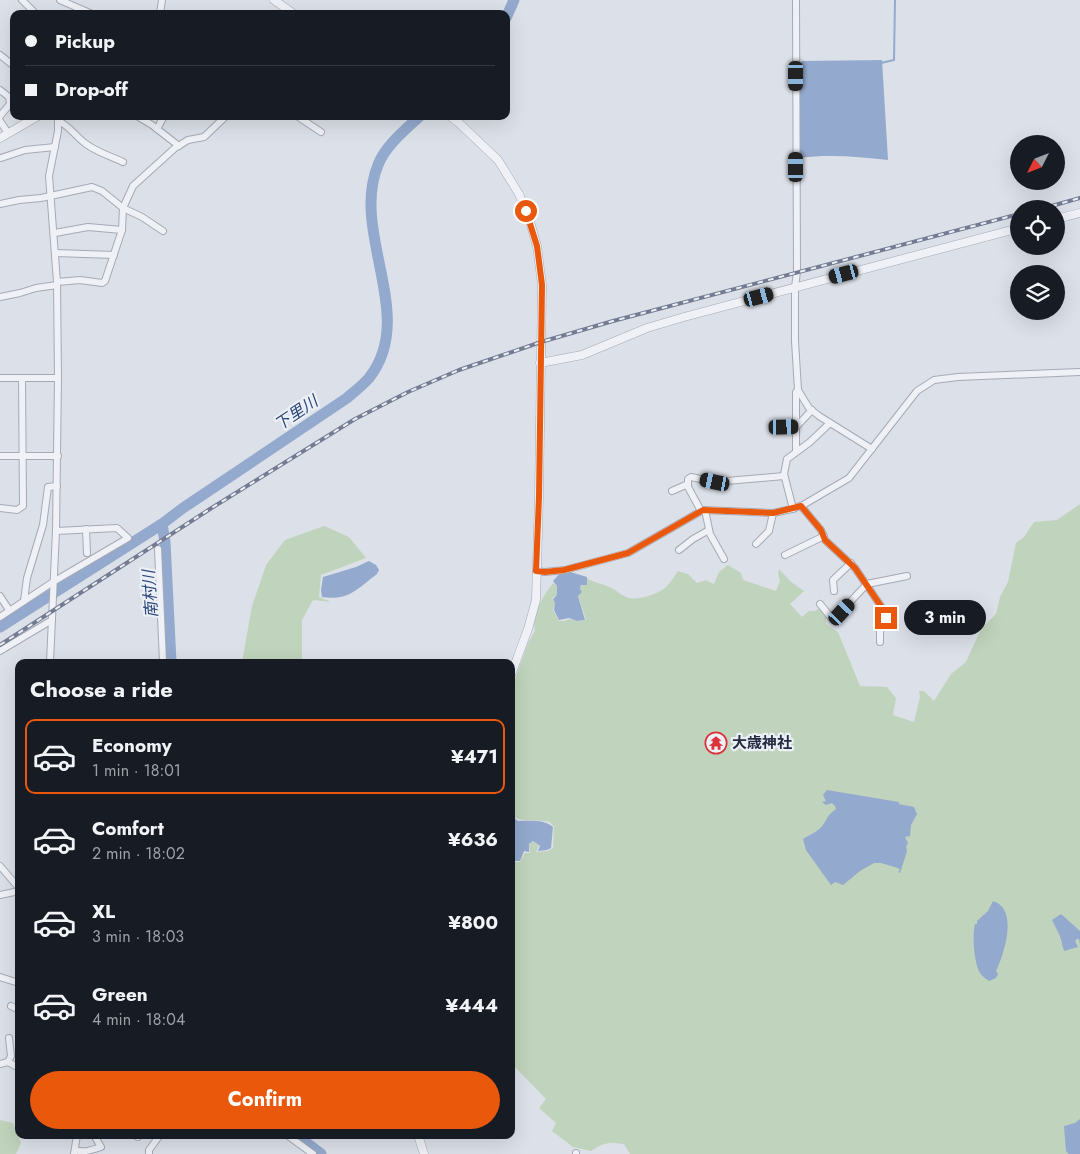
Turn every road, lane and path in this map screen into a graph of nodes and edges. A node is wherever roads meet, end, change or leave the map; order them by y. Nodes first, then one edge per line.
1 (22, 0) edge
2 (60, 0) edge
3 (274, 0) edge
4 (796, 0) edge
5 (32, 10) edge
6 (83, 10) edge
7 (288, 10) edge
8 (0, 55) edge
9 (10, 63) edge
10 (0, 90) edge
11 (0, 116) edge
12 (31, 120) edge
13 (58, 120) edge
14 (60, 120) edge
15 (143, 120) edge
16 (162, 120) edge
17 (222, 120) edge
18 (303, 120) edge
19 (455, 120) edge
20 (0, 121) edge
21 (157, 129) junction
22 (321, 132) dead end
23 (4, 136) edge
24 (179, 146) junction
25 (55, 147) junction
26 (1, 158) edge
27 (123, 162) dead end
28 (50, 196) junction
29 (0, 204) edge
30 (123, 208) junction
31 (1080, 213) edge
32 (1065, 217) edge
33 (122, 230) junction
34 (1010, 230) edge
35 (164, 231) dead end
36 (55, 233) junction
37 (55, 253) junction
38 (114, 256) junction
39 (57, 283) junction
40 (796, 287) junction
41 (0, 297) edge
42 (540, 362) junction
43 (1080, 372) edge
44 (0, 378) edge
45 (22, 378) junction
46 (58, 378) junction
47 (798, 390) junction
48 (812, 410) junction
49 (830, 423) junction
50 (796, 427) junction
51 (774, 428) dead end
52 (872, 449) junction
53 (796, 452) junction
54 (0, 456) edge
55 (22, 456) junction
56 (58, 456) junction
57 (784, 476) junction
58 (688, 484) junction
59 (57, 486) junction
60 (672, 491) dead end
61 (801, 506) junction
62 (0, 508) edge
63 (793, 509) junction
64 (703, 511) junction
65 (773, 513) junction
66 (86, 529) junction
67 (709, 530) junction
68 (56, 531) junction
69 (824, 536) junction
70 (756, 544) dead end
71 (158, 549) dead end
72 (678, 550) dead end
73 (87, 553) dead end
74 (785, 555) dead end
75 (724, 559) dead end
76 (851, 563) junction
77 (536, 571) junction
78 (907, 576) dead end
79 (53, 584) junction
80 (867, 584) junction
81 (834, 591) dead end
82 (0, 596) edge
83 (24, 601) junction
84 (820, 604) dead end
85 (9, 610) junction
86 (0, 616) edge
87 (52, 620) junction
88 (880, 642) dead end
89 (0, 650) edge
90 (50, 659) edge
91 (162, 659) edge
92 (515, 665) edge
93 (0, 866) edge
94 (15, 885) edge
95 (15, 891) edge
96 (1, 894) edge
97 (0, 977) edge
98 (15, 982) edge
99 (11, 1006) dead end
100 (15, 1008) edge
101 (9, 1038) dead end
102 (8, 1062) junction
103 (0, 1064) edge
104 (15, 1066) edge
105 (77, 1139) edge
106 (97, 1139) edge
107 (155, 1139) edge
108 (292, 1139) edge
109 (419, 1139) edge
110 (75, 1152) edge
111 (149, 1154) edge
112 (313, 1154) edge
113 (424, 1154) edge

1 - 5 street
2 - 6 street
3 - 7 street
4 - 40 street
8 - 9 street
10 - 11 street
12 - 23 street
13 - 25 street
14 - 27 street
15 - 21 street
16 - 21 street
17 - 24 street
18 - 22 street
19 - 42 street
20 - 23 street
21 - 24 street
24 - 30 street
25 - 26 street
25 - 28 street
28 - 29 street
28 - 30 street
28 - 36 street
30 - 33 street
30 - 35 street
31 - 32 street
33 - 36 street
33 - 38 street
34 - 40 street
36 - 37 street
37 - 38 street
37 - 39 street
38 - 39 street
39 - 41 street
39 - 46 street
40 - 42 street
40 - 47 street
42 - 77 street
43 - 52 street
44 - 45 street
45 - 46 street
45 - 55 street
46 - 56 street
47 - 48 street
47 - 50 street
48 - 49 street
48 - 50 street
49 - 52 street
49 - 53 street
50 - 51 street
50 - 53 street
52 - 61 street
53 - 57 street
54 - 55 street
55 - 56 street
55 - 62 street
56 - 59 street
57 - 58 street
57 - 63 street
58 - 60 street
58 - 64 street
59 - 68 street
59 - 83 street
61 - 63 street
61 - 69 street
63 - 65 street
64 - 65 street
64 - 67 street
64 - 77 street
65 - 70 street
66 - 68 street
66 - 73 street
66 - 79 street
67 - 72 street
67 - 75 street
68 - 79 street
69 - 74 street
69 - 76 street
71 - 91 street
76 - 80 street
76 - 81 street
77 - 92 street
78 - 80 street
79 - 83 street
79 - 87 street
80 - 84 street
80 - 88 street
82 - 85 street
83 - 85 street
85 - 86 street
87 - 89 street
87 - 90 street
93 - 94 street
95 - 96 street
97 - 98 street
99 - 100 street
101 - 102 street
102 - 103 street
102 - 104 street
105 - 110 street
106 - 110 street
107 - 111 street
108 - 112 street
109 - 113 street

